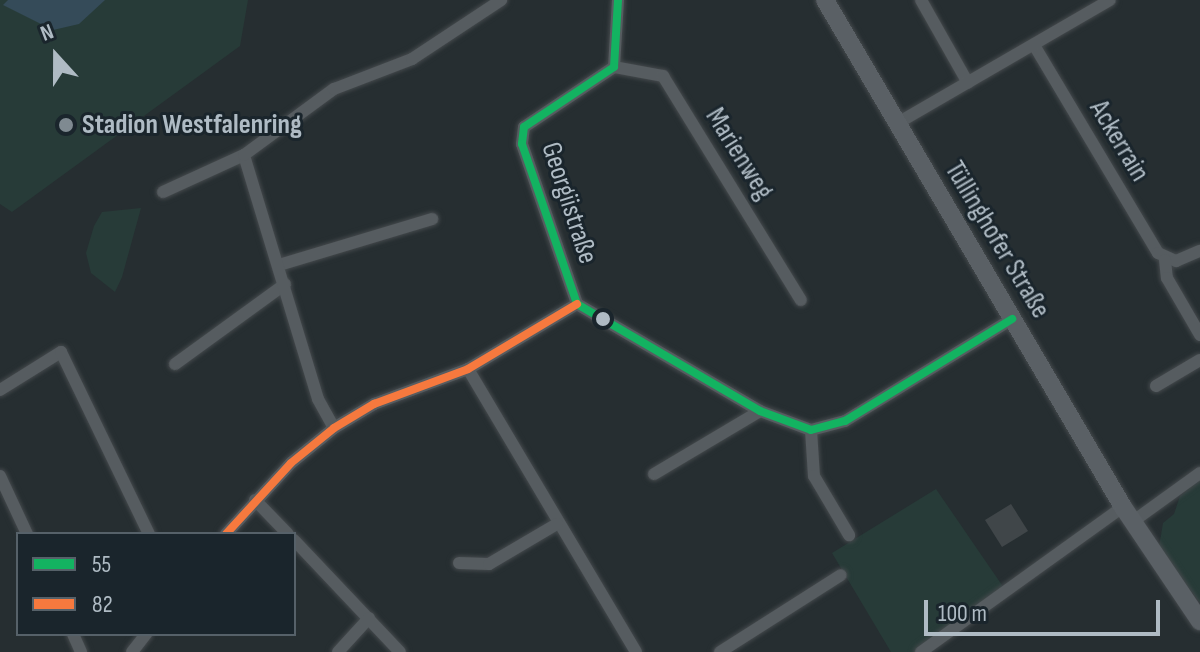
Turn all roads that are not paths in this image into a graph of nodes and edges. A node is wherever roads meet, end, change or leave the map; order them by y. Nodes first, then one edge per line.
1 (475, 0) edge
2 (501, 0) edge
3 (618, 0) edge
4 (825, 0) edge
5 (921, 0) edge
6 (1110, 0) edge
7 (484, 12) junction
8 (1034, 45) junction
9 (614, 67) junction
10 (968, 83) junction
11 (896, 124) junction
12 (244, 155) junction
13 (163, 192) dead end
14 (432, 219) dead end
15 (1200, 251) edge
16 (1165, 260) junction
17 (279, 265) junction
18 (285, 284) junction
19 (801, 300) dead end
20 (577, 304) junction
21 (1012, 319) junction
22 (1200, 335) edge
23 (1200, 360) edge
24 (175, 364) dead end
25 (468, 369) junction
26 (1156, 386) dead end
27 (0, 390) edge
28 (760, 411) junction
29 (334, 428) junction
30 (811, 430) junction
31 (1200, 473) edge
32 (654, 474) dead end
33 (0, 476) edge
34 (255, 500) junction
35 (1128, 515) junction
36 (557, 524) junction
37 (26, 532) edge
38 (148, 532) edge
39 (228, 532) edge
40 (286, 532) edge
41 (849, 535) dead end
42 (296, 542) edge
43 (459, 563) dead end
44 (841, 575) dead end
45 (369, 618) junction
46 (1200, 621) edge
47 (144, 636) edge
48 (132, 652) edge
49 (338, 652) edge
50 (400, 652) edge
51 (636, 652) edge
52 (720, 652) edge
53 (921, 652) edge

1 - 7 street
2 - 7 street
3 - 9 street
4 - 11 main road, Tüllinghofer Straße
5 - 10 street
6 - 8 street
7 - 12 street
8 - 10 street
8 - 16 street, Ackerrain
9 - 19 street, Marienweg
9 - 20 street, Georgiistraße
10 - 11 street
11 - 21 main road, Tüllinghofer Straße
12 - 13 street
12 - 17 street
14 - 17 street
15 - 16 street
16 - 22 street, Ackerrain
17 - 18 street
18 - 24 street
18 - 29 street
20 - 25 street
20 - 28 street, Georgiistraße
21 - 30 street
21 - 35 main road, Tüllinghofer Straße
23 - 26 street
25 - 29 street
25 - 36 street
27 - 38 street
28 - 30 street, Georgiistraße
28 - 32 street
29 - 34 street
30 - 41 street
31 - 35 street
33 - 37 street
34 - 39 street
34 - 40 street
35 - 46 main road, Tüllinghofer Straße
35 - 53 street
36 - 43 street
36 - 51 street
42 - 45 street
44 - 52 street
45 - 49 street
45 - 50 street
47 - 48 street

